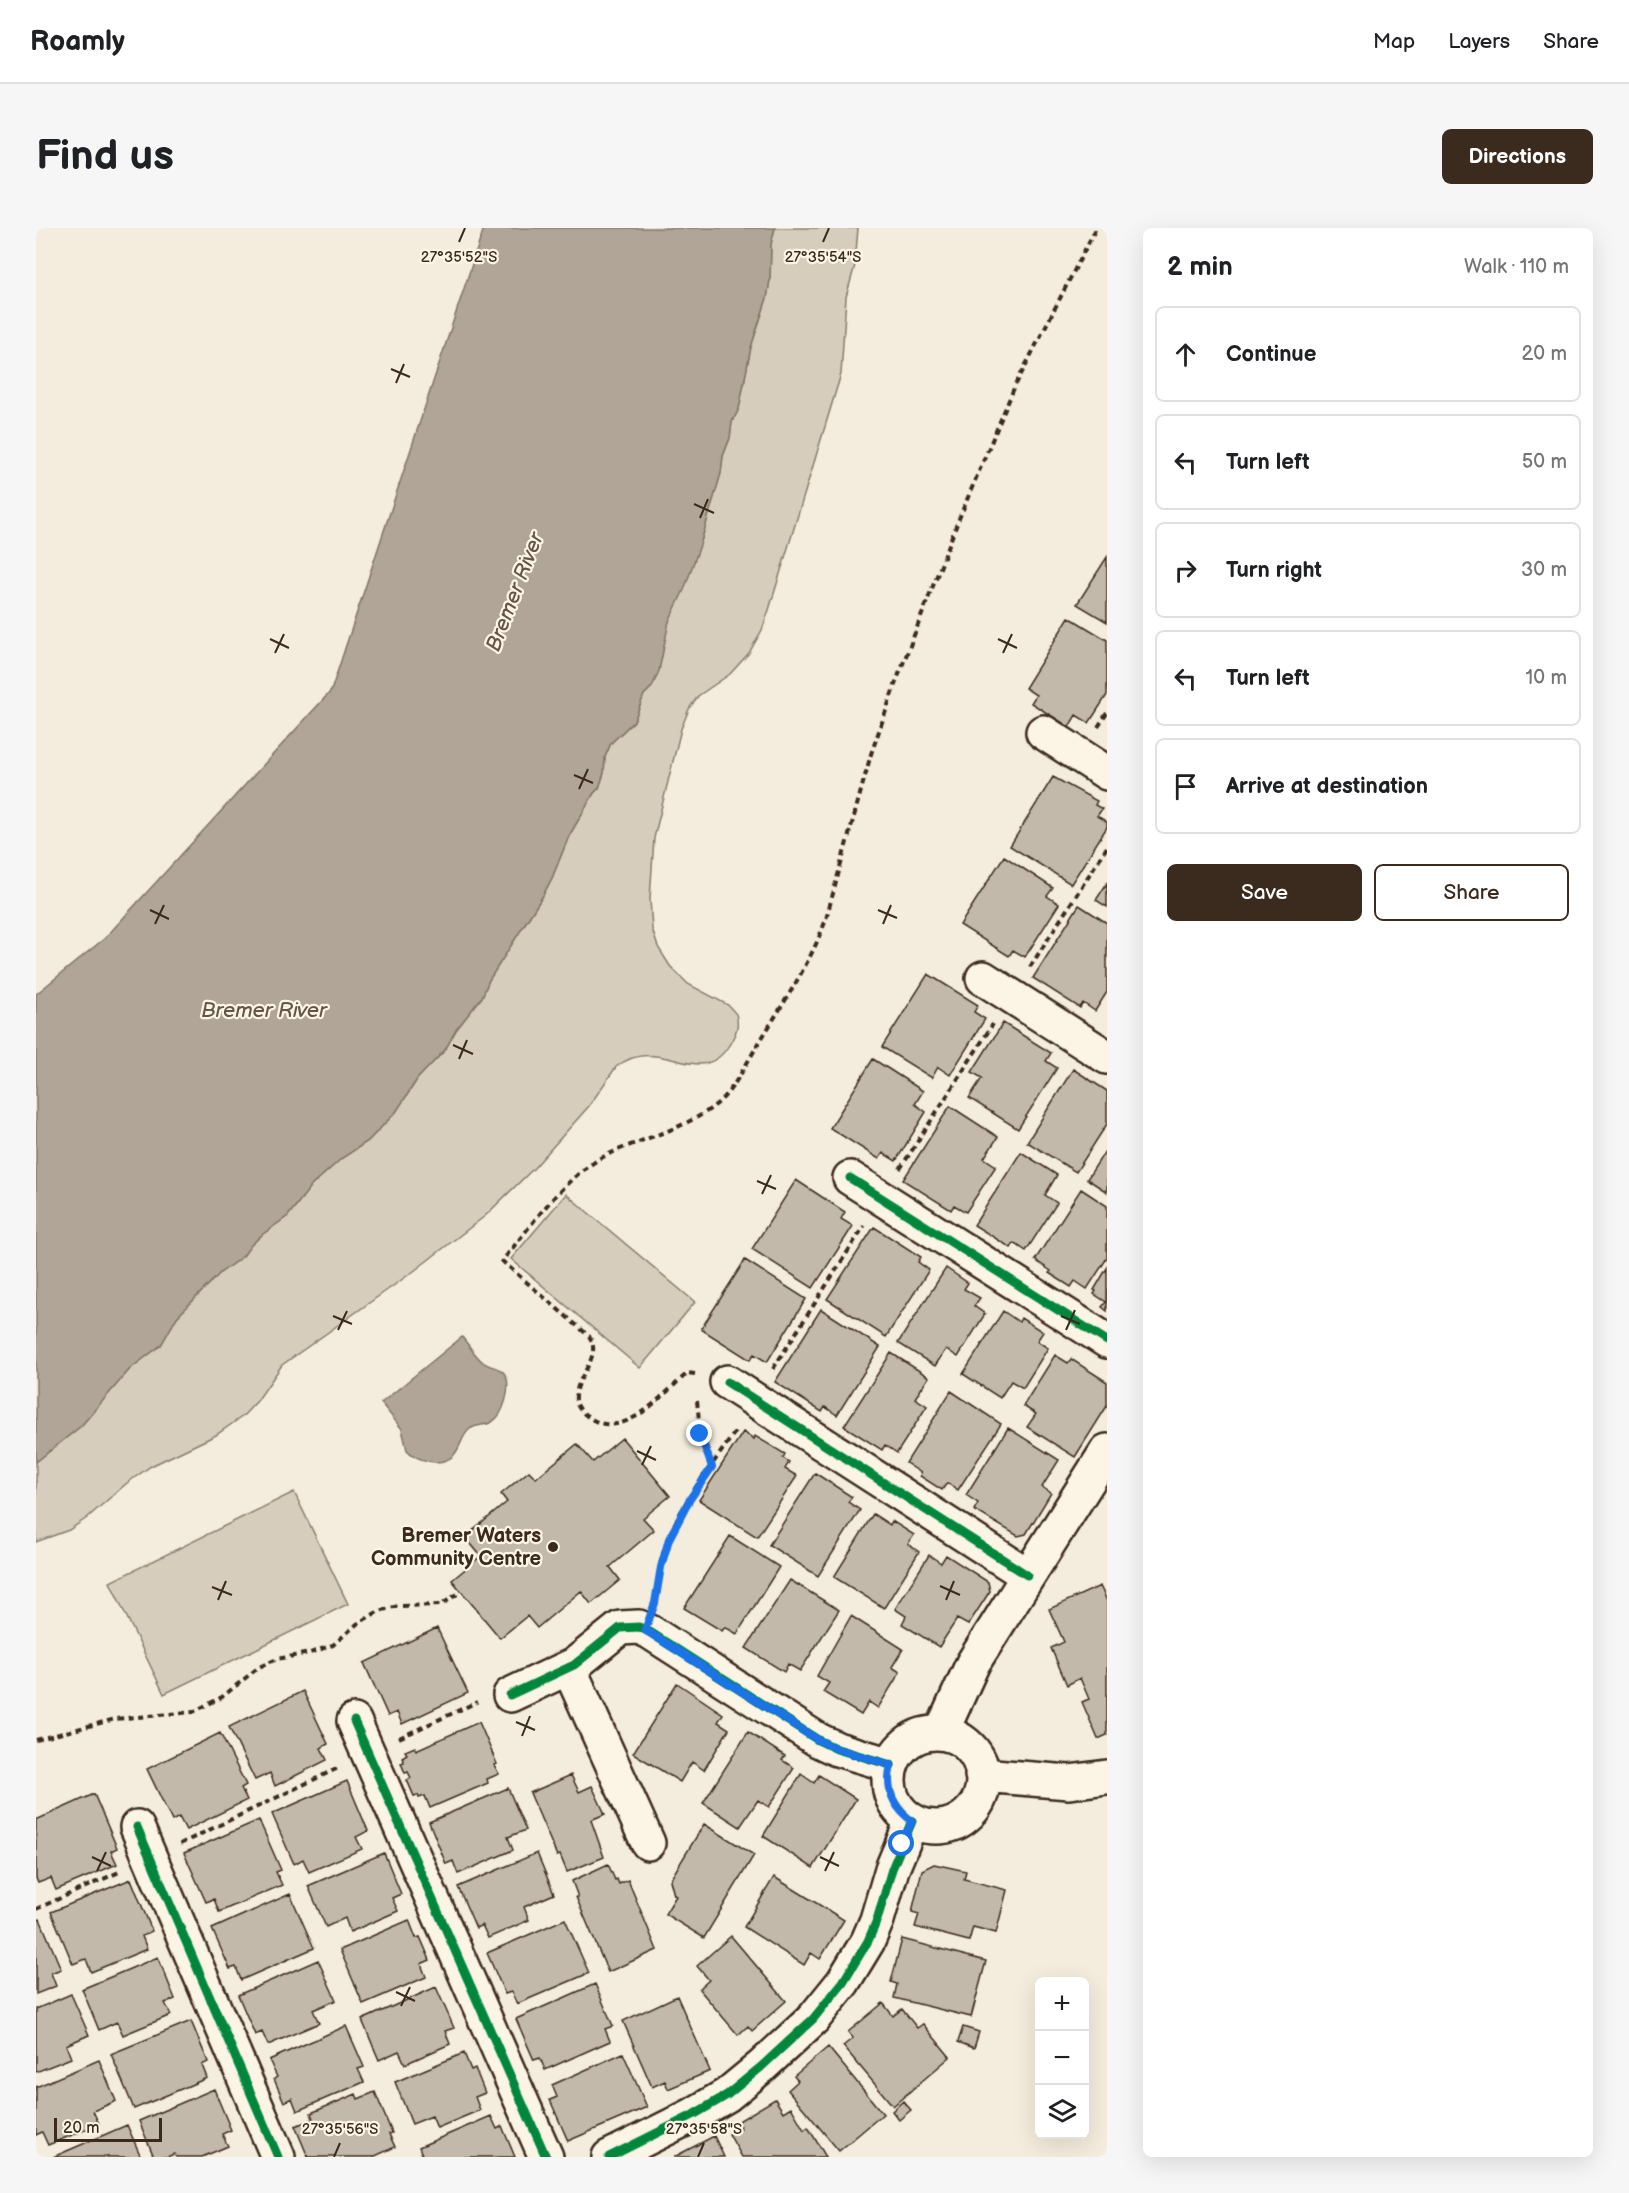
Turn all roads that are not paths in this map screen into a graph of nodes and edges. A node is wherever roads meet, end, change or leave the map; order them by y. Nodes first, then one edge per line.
1 (1043, 732) dead end
2 (1107, 772) edge
3 (983, 978) dead end
4 (1107, 1057) edge
5 (850, 1178) dead end
6 (1107, 1341) edge
7 (707, 1385) road end
8 (1107, 1451) edge
9 (1027, 1575) junction
10 (569, 1668) junction
11 (510, 1695) road end
12 (354, 1722) dead end
13 (941, 1733) junction
14 (891, 1765) junction
15 (982, 1775) junction
16 (1107, 1777) edge
17 (912, 1821) junction
18 (137, 1827) dead end
19 (648, 1844) dead end
20 (278, 2157) edge
21 (546, 2157) edge
22 (609, 2157) edge

1 - 2 street
3 - 4 street
5 - 6 street
7 - 9 street
8 - 9 street
9 - 13 street
10 - 11 street
10 - 14 street
10 - 19 street
12 - 21 street
13 - 14 street
13 - 15 street
14 - 17 street
15 - 16 street
15 - 17 street
17 - 22 street
18 - 20 street

